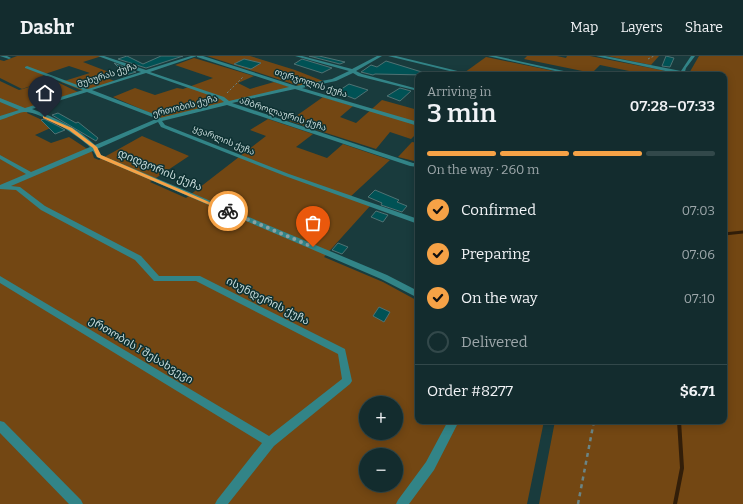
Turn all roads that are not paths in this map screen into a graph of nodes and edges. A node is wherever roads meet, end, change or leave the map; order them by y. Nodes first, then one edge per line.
1 (2, 56) edge
2 (100, 56) edge
3 (195, 56) edge
4 (199, 56) edge
5 (297, 56) edge
6 (380, 56) edge
7 (390, 56) edge
8 (490, 56) edge
9 (598, 56) edge
10 (693, 56) edge
11 (9, 58) dead end
12 (28, 67) dead end
13 (353, 71) junction
14 (148, 72) junction
15 (459, 72) edge
16 (566, 72) edge
17 (674, 72) edge
18 (683, 72) edge
19 (298, 87) junction
20 (415, 89) edge
21 (88, 91) junction
22 (0, 100) edge
23 (229, 104) junction
24 (26, 111) junction
25 (0, 118) edge
26 (159, 120) junction
27 (415, 123) edge
28 (95, 148) junction
29 (0, 157) edge
30 (415, 165) edge
31 (30, 174) junction
32 (1, 187) edge
33 (415, 221) edge
34 (0, 279) edge
35 (415, 293) edge
36 (452, 424) edge
37 (0, 426) edge
38 (270, 442) junction
39 (77, 504) edge
40 (221, 504) edge
41 (402, 504) edge

1 - 11 street
2 - 14 street, ამბროლაურის ქუჩა
3 - 14 street, მუხურას ქუჩა
4 - 19 street, თერჯოლის ქუჩა
5 - 13 street
6 - 13 street, ერთობის ქუჩა
7 - 15 street
8 - 16 street
9 - 17 street
10 - 18 street
12 - 21 street, ყვარლის ქუჩა
13 - 19 street, ერთობის ქუჩა
13 - 20 street
14 - 21 street, მუხურას ქუჩა
14 - 23 street, ამბროლაურის ქუჩა
19 - 23 street, ერთობის ქუჩა
19 - 27 street, თერჯოლის ქუჩა
21 - 24 street, მუხურას ქუჩა
21 - 26 street, ყვარლის ქუჩა
22 - 24 street, დიდგორის ქუჩა
23 - 26 street, ერთობის ქუჩა
23 - 30 street, ამბროლაურის ქუჩა
24 - 25 street, მუხურას ქუჩა
24 - 28 street, დიდგორის ქუჩა
26 - 28 street, ერთობის ქუჩა
26 - 33 street, ყვარლის ქუჩა
28 - 31 street, ერთობის ქუჩა
28 - 35 street, დიდგორის ქუჩა
29 - 31 street
31 - 32 street, ერთობის ქუჩა
32 - 38 street, ისუნდერის ქუჩა
34 - 38 street, ერთობის I შესახვევი
36 - 41 street
37 - 39 street
38 - 40 street, ისუნდერის ქუჩა

